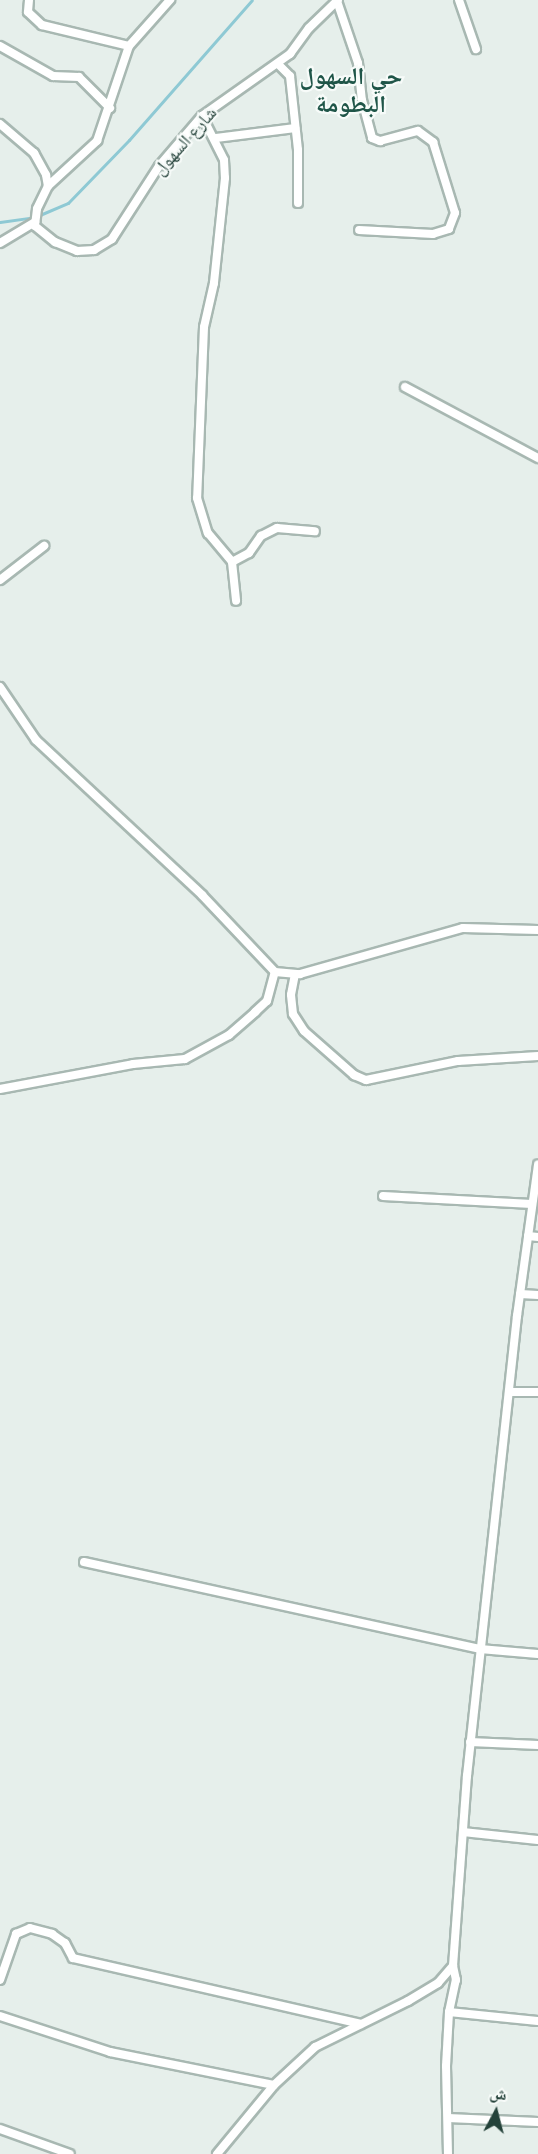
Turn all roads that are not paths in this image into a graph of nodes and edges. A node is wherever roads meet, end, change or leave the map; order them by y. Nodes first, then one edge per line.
1 (29, 0) edge
2 (170, 0) edge
3 (459, 0) edge
4 (338, 1) edge
5 (0, 46) edge
6 (129, 46) junction
7 (476, 49) dead end
8 (278, 64) junction
9 (111, 108) junction
10 (202, 116) junction
11 (0, 124) edge
12 (295, 128) junction
13 (216, 138) junction
14 (48, 186) junction
15 (298, 203) dead end
16 (35, 224) junction
17 (359, 230) dead end
18 (0, 243) edge
19 (405, 387) dead end
20 (538, 459) edge
21 (315, 531) dead end
22 (44, 546) dead end
23 (232, 562) junction
24 (0, 580) edge
25 (236, 601) dead end
26 (0, 687) edge
27 (538, 930) edge
28 (275, 972) junction
29 (295, 974) junction
30 (538, 1056) edge
31 (0, 1089) edge
32 (538, 1164) edge
33 (383, 1196) dead end
34 (532, 1204) junction
35 (528, 1236) junction
36 (538, 1237) edge
37 (520, 1294) junction
38 (538, 1295) edge
39 (508, 1392) junction
40 (538, 1392) edge
41 (84, 1562) dead end
42 (480, 1649) junction
43 (538, 1654) edge
44 (470, 1742) junction
45 (538, 1745) edge
46 (463, 1832) junction
47 (538, 1840) edge
48 (453, 1966) junction
49 (0, 1980) edge
50 (448, 2012) junction
51 (0, 2016) edge
52 (538, 2021) edge
53 (362, 2024) junction
54 (274, 2085) junction
55 (447, 2118) junction
56 (538, 2122) edge
57 (0, 2129) edge
58 (70, 2154) edge
59 (217, 2154) edge
60 (448, 2154) edge

1 - 6 street
2 - 6 street
3 - 7 street
4 - 8 street, شارع السهول
4 - 17 street
5 - 9 street
6 - 9 street
8 - 10 street, شارع السهول
8 - 12 street
9 - 14 street
10 - 13 street
10 - 16 street, شارع السهول
11 - 14 street
12 - 13 street
12 - 15 street
13 - 23 street
14 - 16 street
16 - 18 street
19 - 20 street
21 - 23 street
22 - 24 street
23 - 25 street
26 - 28 street
27 - 29 street
28 - 29 street
28 - 31 street
29 - 30 street
32 - 34 street
33 - 34 street
34 - 35 street
35 - 36 street
35 - 37 street
37 - 38 street
37 - 39 street
39 - 40 street
39 - 42 street
41 - 42 street
42 - 43 street
42 - 44 street
44 - 45 street
44 - 46 street
46 - 47 street
46 - 48 street
48 - 50 street
48 - 53 street
49 - 53 street
50 - 52 street
50 - 55 street
51 - 54 street
53 - 54 street
54 - 59 street
55 - 56 street
55 - 60 street
57 - 58 street

